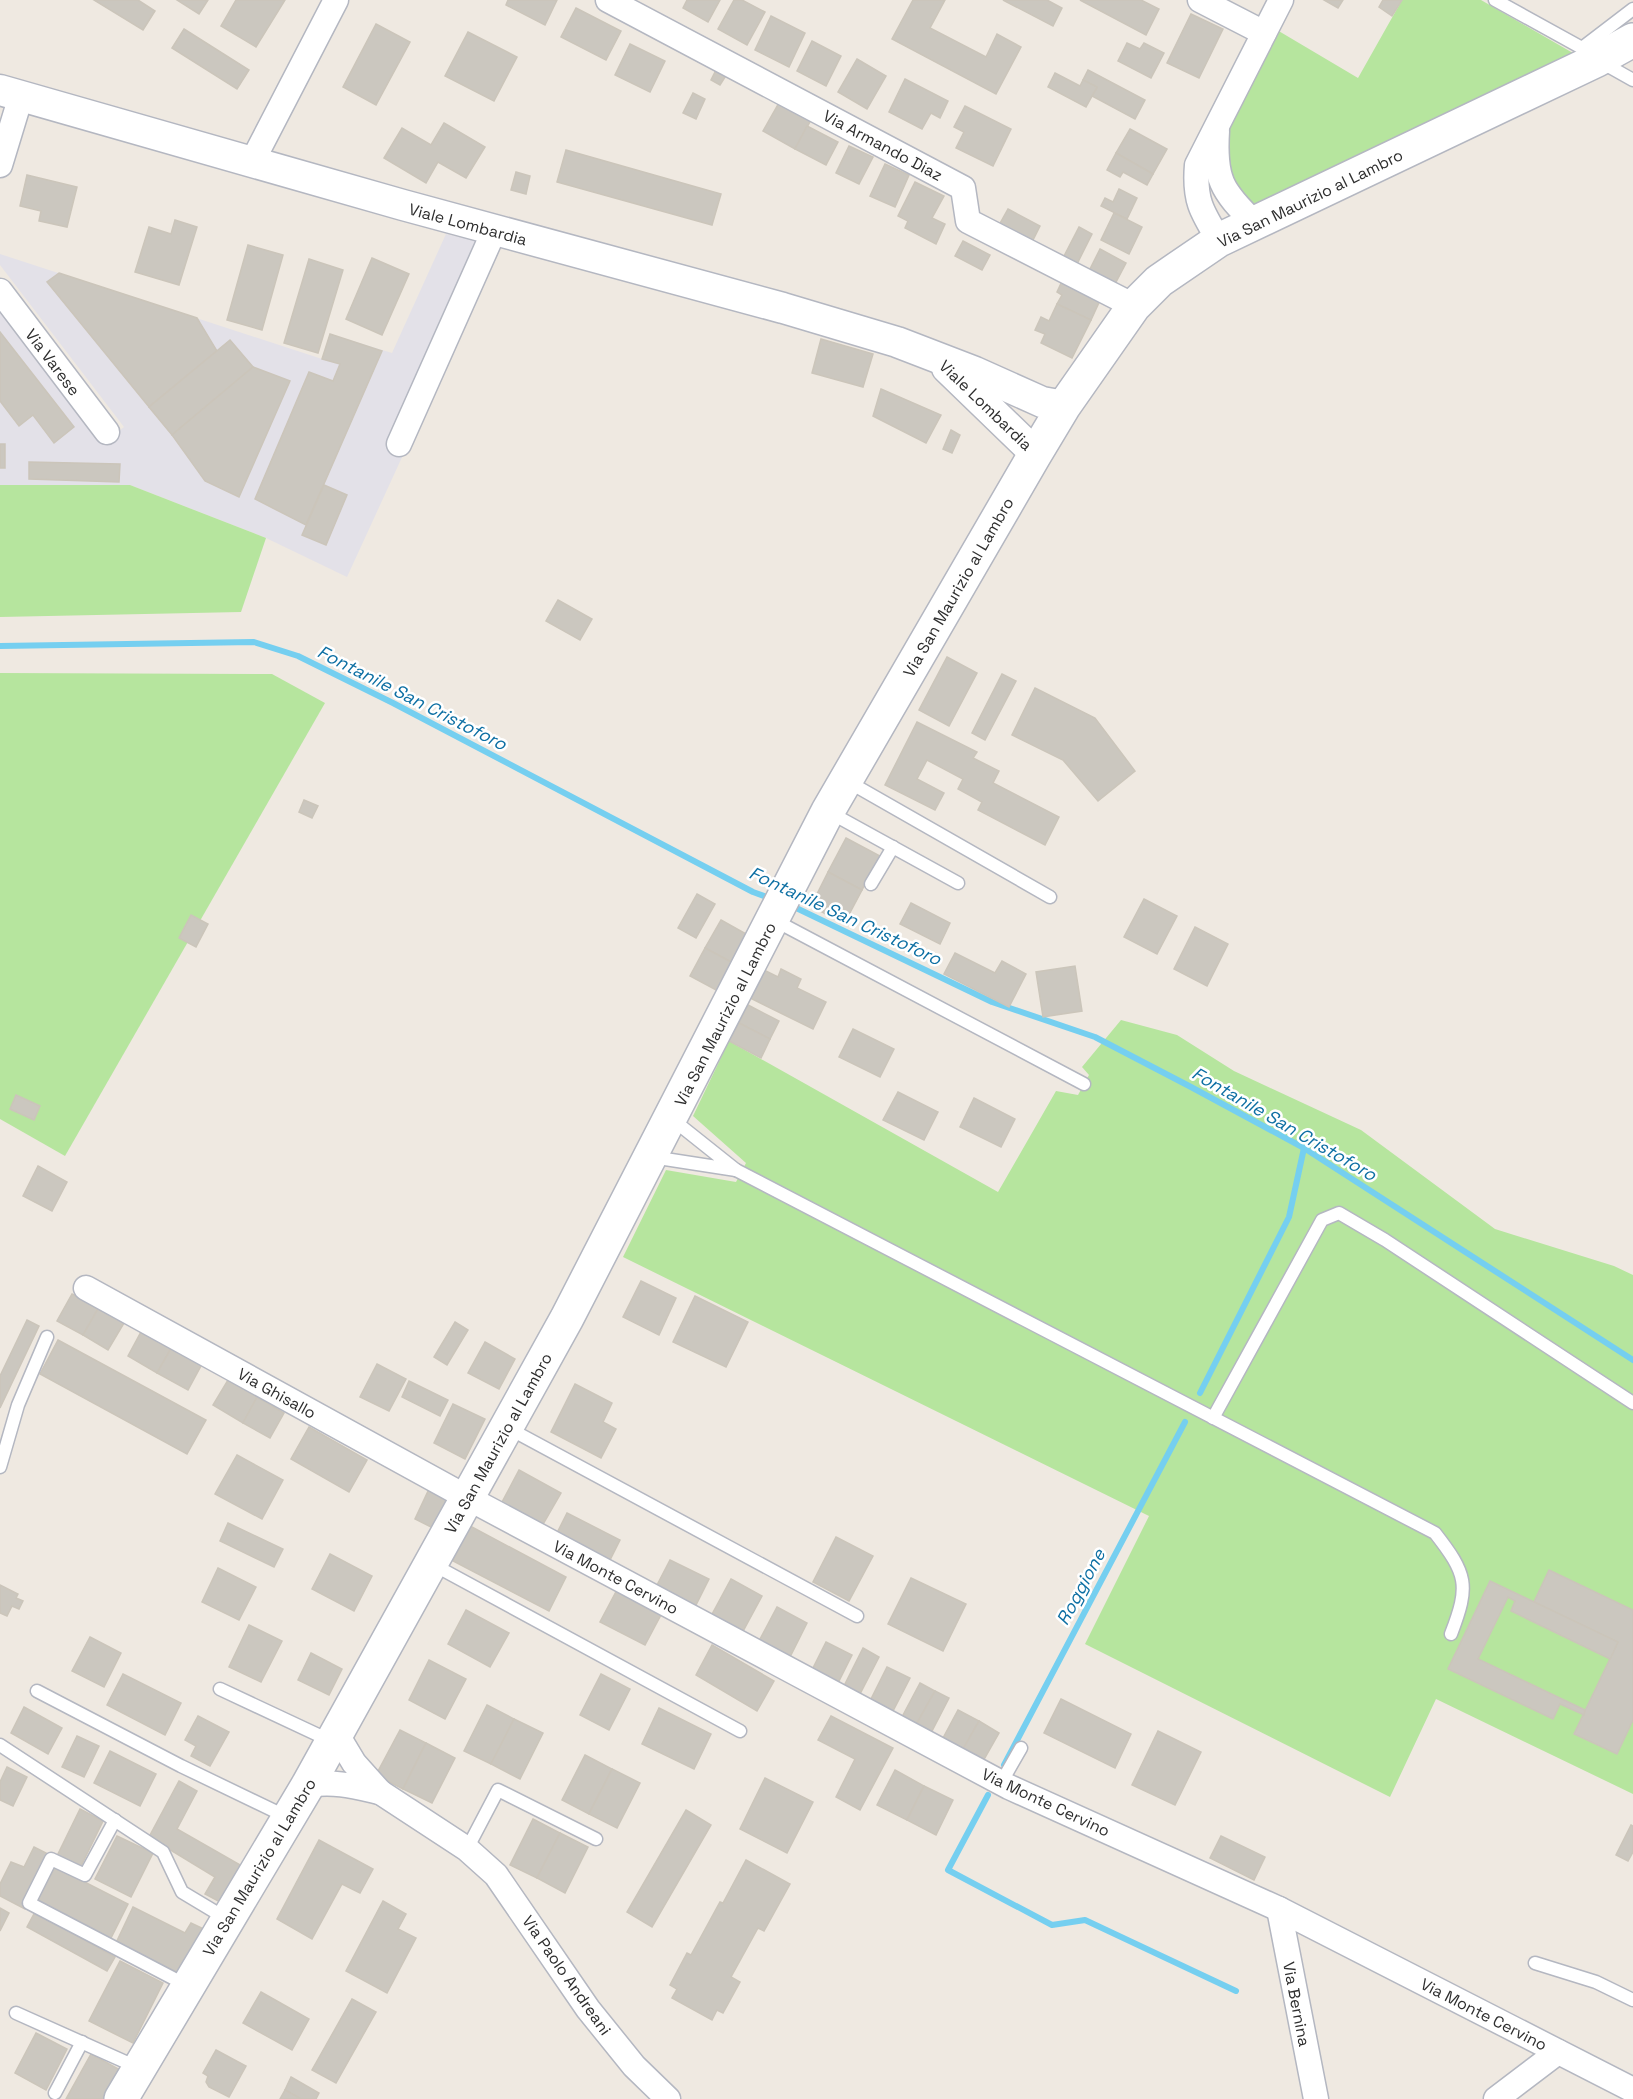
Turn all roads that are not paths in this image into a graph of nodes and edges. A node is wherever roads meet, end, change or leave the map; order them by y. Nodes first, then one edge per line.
1 (336, 0) edge
2 (608, 0) edge
3 (1200, 0) edge
4 (1281, 0) edge
5 (1495, 0) edge
6 (1633, 9) edge
7 (1264, 33) junction
8 (1633, 40) edge
9 (1597, 60) junction
10 (1633, 80) edge
11 (10, 93) edge
12 (1217, 124) junction
13 (252, 162) junction
14 (0, 165) edge
15 (1255, 223) junction
16 (494, 231) junction
17 (1219, 240) junction
18 (0, 291) edge
19 (1134, 306) junction
20 (937, 357) junction
21 (1064, 406) junction
22 (107, 432) dead end
23 (399, 444) dead end
24 (1035, 453) junction
25 (846, 780) junction
26 (828, 811) junction
27 (893, 847) junction
28 (958, 883) dead end
29 (871, 884) dead end
30 (1050, 897) dead end
31 (779, 907) junction
32 (1084, 1084) dead end
33 (671, 1119) junction
34 (651, 1157) junction
35 (736, 1170) junction
36 (86, 1288) dead end
37 (47, 1337) dead end
38 (1633, 1403) edge
39 (1213, 1418) junction
40 (507, 1427) junction
41 (0, 1467) edge
42 (468, 1498) junction
43 (431, 1563) junction
44 (857, 1616) dead end
45 (1451, 1634) dead end
46 (220, 1689) dead end
47 (36, 1691) dead end
48 (740, 1731) dead end
49 (334, 1737) junction
50 (0, 1745) edge
51 (1021, 1748) dead end
52 (1001, 1783) junction
53 (308, 1785) junction
54 (380, 1792) junction
55 (288, 1818) junction
56 (115, 1820) junction
57 (596, 1839) dead end
58 (467, 1849) junction
59 (1279, 1909) junction
60 (228, 1920) junction
61 (1535, 1963) dead end
62 (188, 1986) junction
63 (1633, 2000) edge
64 (16, 2013) dead end
65 (82, 2042) junction
66 (1558, 2052) junction
67 (140, 2068) junction
68 (1633, 2090) edge
69 (55, 2093) dead end
70 (1500, 2098) edge
71 (122, 2099) edge
72 (668, 2099) edge
73 (1316, 2099) edge

1 - 13 street
2 - 19 street, Via Armando Diaz
3 - 7 street
4 - 7 street
5 - 6 lane
7 - 12 street
8 - 9 main road, Via San Maurizio al Lambro
9 - 10 lane
9 - 15 main road, Via San Maurizio al Lambro
11 - 13 street, Viale Lombardia
11 - 14 street
12 - 15 street
12 - 17 street
13 - 16 street, Viale Lombardia
15 - 17 main road, Via San Maurizio al Lambro
16 - 20 street, Viale Lombardia
16 - 23 street
17 - 19 main road, Via San Maurizio al Lambro
18 - 22 street, Via Varese
19 - 21 main road, Via San Maurizio al Lambro
20 - 21 street, Viale Lombardia
20 - 24 street, Viale Lombardia
21 - 24 main road, Via San Maurizio al Lambro
24 - 25 main road, Via San Maurizio al Lambro
25 - 26 main road, Via San Maurizio al Lambro
25 - 30 lane
26 - 27 lane
26 - 31 main road, Via San Maurizio al Lambro
27 - 28 lane
27 - 29 lane
31 - 32 lane
31 - 33 main road, Via San Maurizio al Lambro
33 - 34 main road, Via San Maurizio al Lambro
33 - 35 lane
34 - 35 lane
34 - 40 main road, Via San Maurizio al Lambro
35 - 39 lane
36 - 42 street, Via Ghisallo
37 - 41 lane
38 - 39 lane
39 - 45 lane
40 - 42 main road, Via San Maurizio al Lambro
40 - 44 lane
42 - 43 main road, Via San Maurizio al Lambro
42 - 52 street, Via Monte Cervino
43 - 48 lane
43 - 49 main road, Via San Maurizio al Lambro
46 - 49 lane
47 - 55 lane
49 - 53 main road, Via San Maurizio al Lambro
49 - 54 street, Via Paolo Andreani
50 - 56 lane
51 - 52 lane
52 - 59 street, Via Monte Cervino
53 - 54 street, Via Paolo Andreani
53 - 55 main road, Via San Maurizio al Lambro
54 - 58 street, Via Paolo Andreani
55 - 60 main road, Via San Maurizio al Lambro
56 - 60 lane
56 - 62 lane
57 - 58 lane
58 - 72 street, Via Paolo Andreani
59 - 66 street, Via Monte Cervino
59 - 73 street, Via Bernina
60 - 62 main road, Via San Maurizio al Lambro
61 - 63 lane
62 - 67 main road, Via San Maurizio al Lambro
64 - 65 lane
65 - 67 lane
65 - 69 lane
66 - 68 street, Via Monte Cervino
66 - 70 street
67 - 71 main road, Via San Maurizio al Lambro

